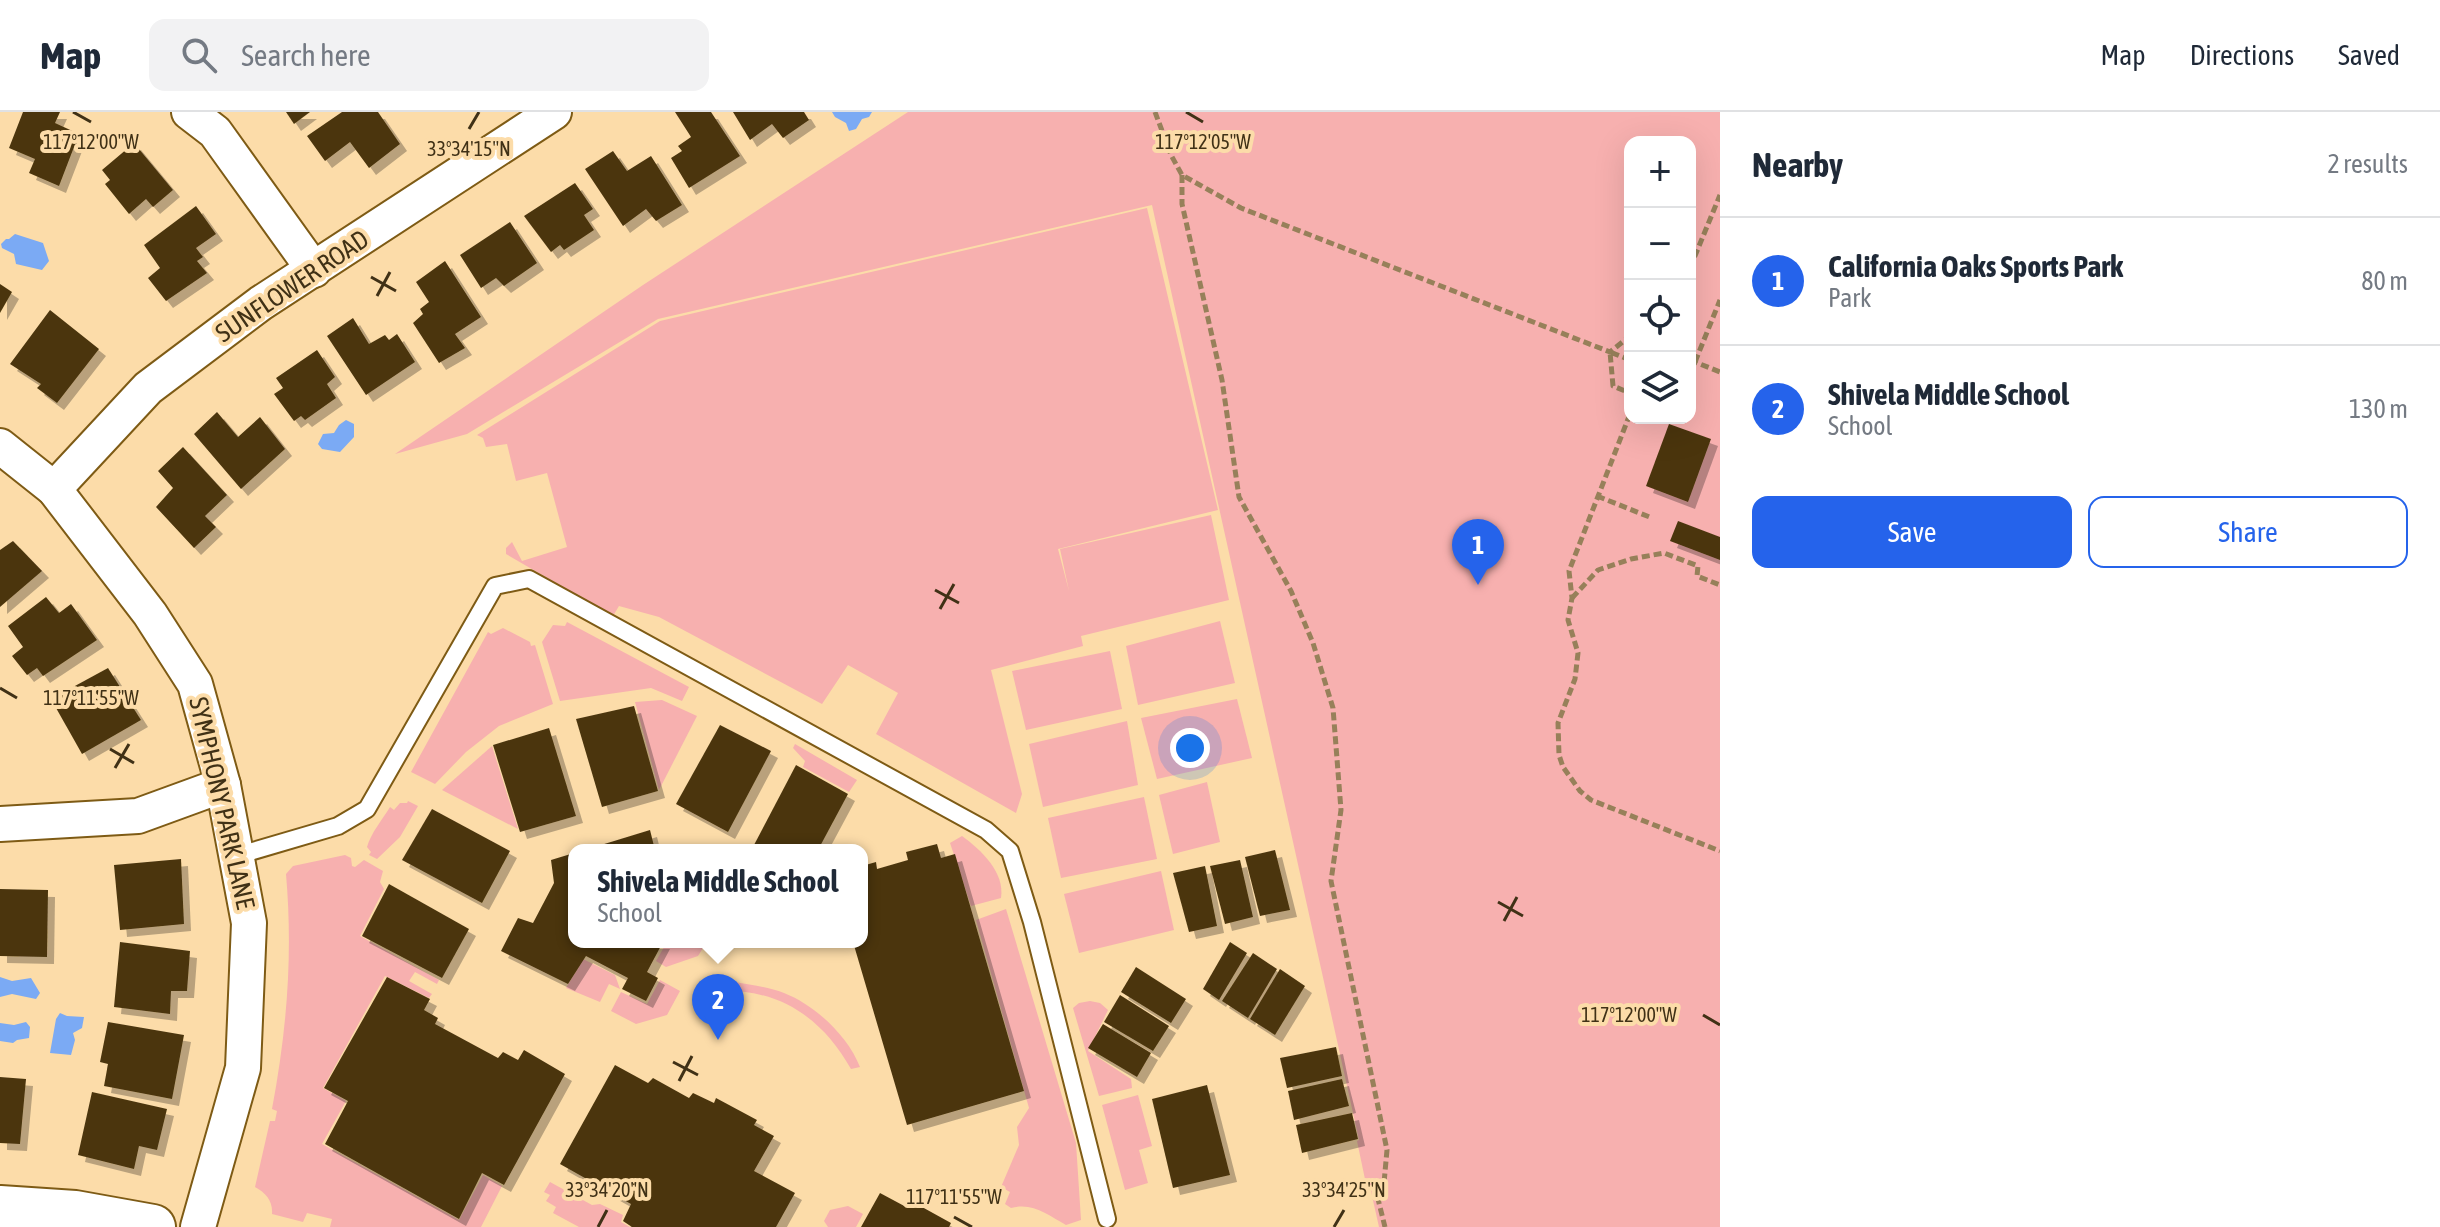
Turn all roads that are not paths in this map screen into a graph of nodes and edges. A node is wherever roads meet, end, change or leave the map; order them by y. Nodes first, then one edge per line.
1 (189, 112) edge
2 (554, 112) edge
3 (314, 270) junction
4 (0, 446) edge
5 (54, 489) junction
6 (223, 785) junction
7 (0, 824) edge
8 (236, 856) junction
9 (0, 1208) edge
10 (1107, 1219) dead end
11 (153, 1227) edge
12 (198, 1227) edge

1 - 3 street
2 - 3 street, SUNFLOWER ROAD
3 - 5 street, SUNFLOWER ROAD
4 - 5 street, SYMPHONY PARK LANE
5 - 6 street, SYMPHONY PARK LANE
6 - 7 street
6 - 8 street, SYMPHONY PARK LANE
8 - 10 lane
8 - 12 street, SYMPHONY PARK LANE
9 - 11 street

